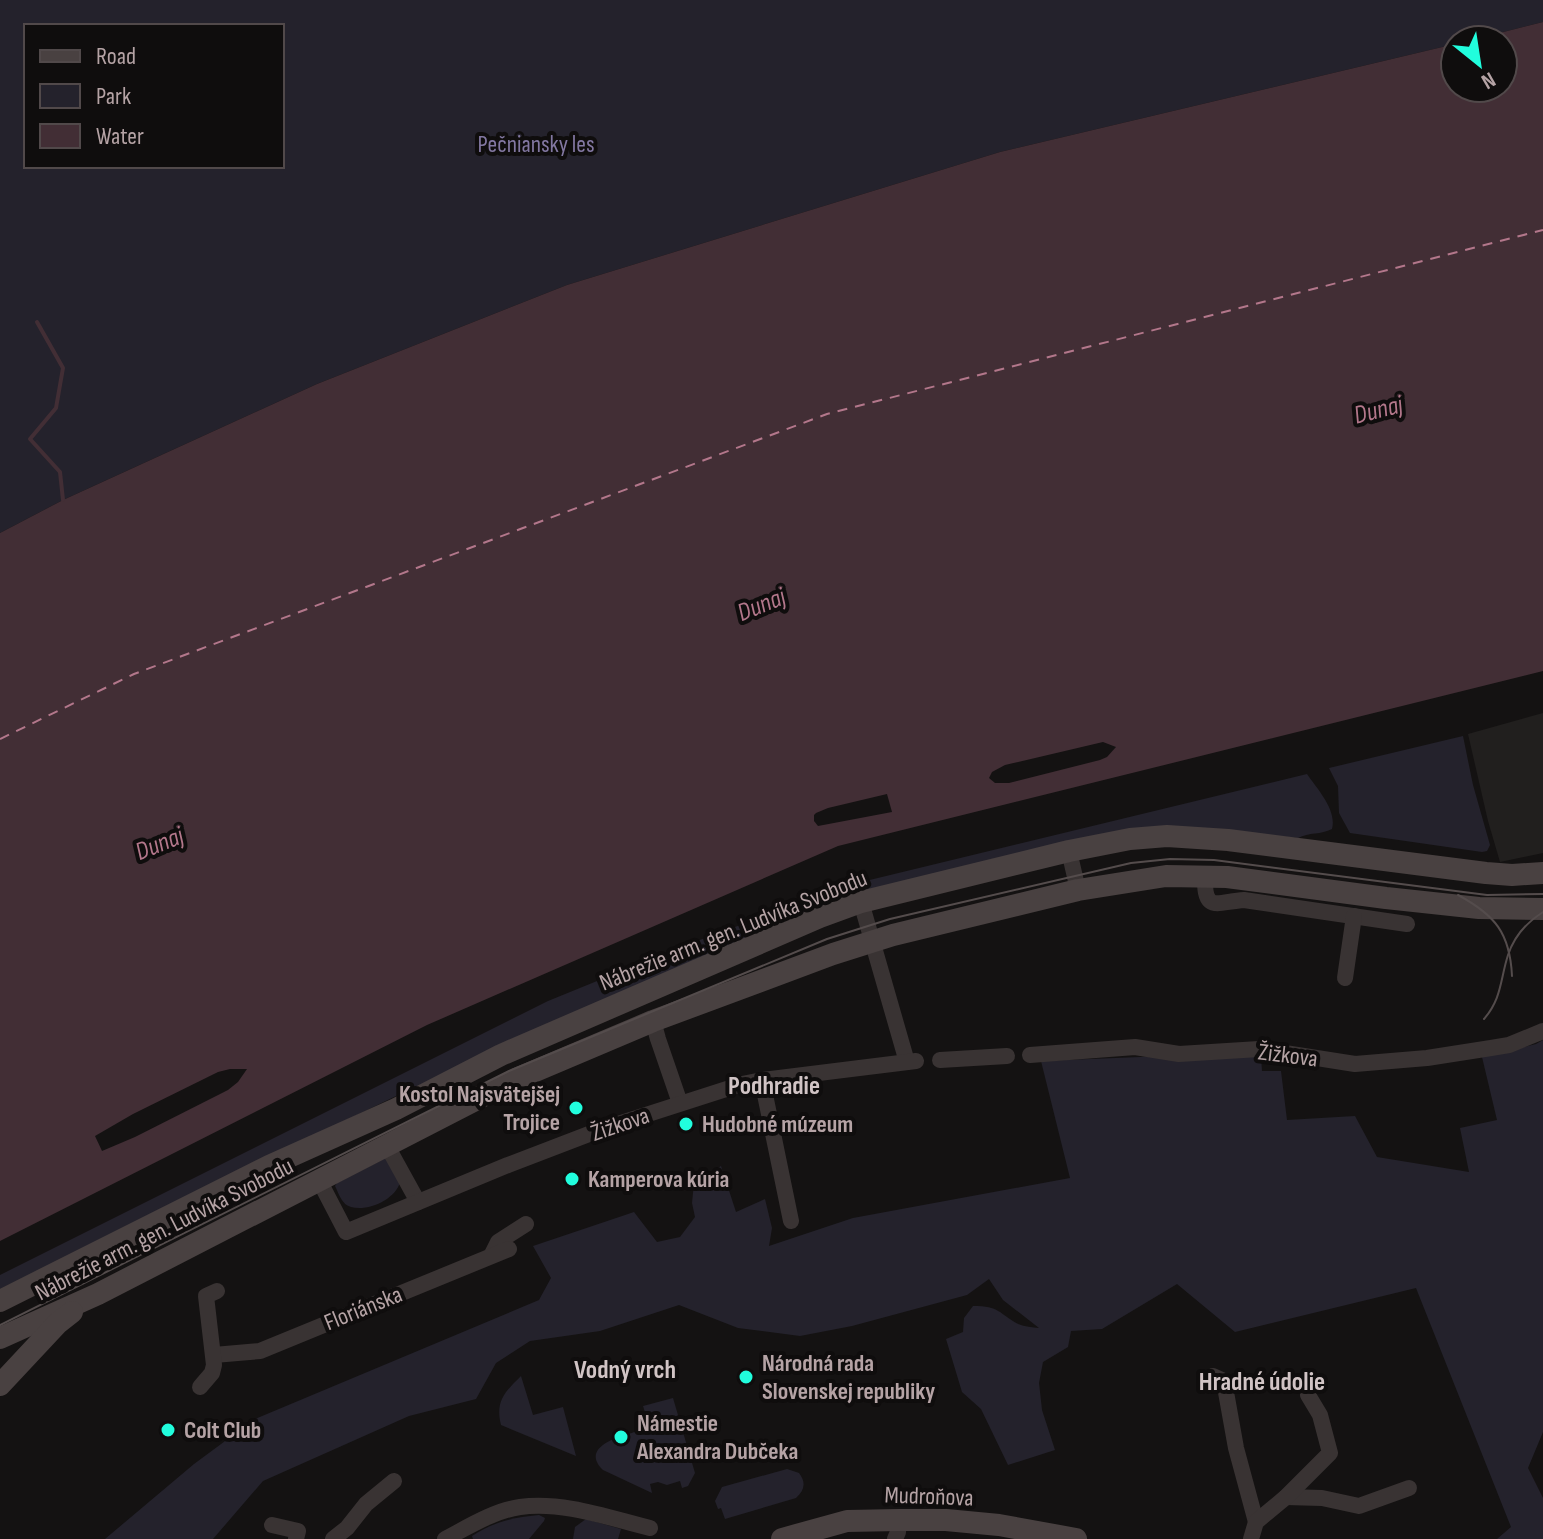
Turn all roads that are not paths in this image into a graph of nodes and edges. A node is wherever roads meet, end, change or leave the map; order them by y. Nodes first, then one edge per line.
1 (1069, 851) junction
2 (1543, 873) edge
3 (1205, 875) junction
4 (1078, 890) junction
5 (861, 902) junction
6 (1543, 909) edge
7 (1354, 916) junction
8 (1407, 924) dead end
9 (873, 941) junction
10 (1345, 978) dead end
11 (653, 1021) junction
12 (1543, 1031) edge
13 (1030, 1055) dead end
14 (1007, 1056) dead end
15 (940, 1060) dead end
16 (762, 1080) junction
17 (680, 1103) junction
18 (386, 1144) junction
19 (319, 1180) junction
20 (418, 1202) junction
21 (791, 1221) dead end
22 (526, 1224) dead end
23 (509, 1249) dead end
24 (489, 1251) junction
25 (217, 1291) dead end
26 (98, 1294) junction
27 (0, 1301) edge
28 (0, 1338) edge
29 (214, 1355) junction
30 (1213, 1376) dead end
31 (0, 1385) edge
32 (200, 1387) dead end
33 (1308, 1395) dead end
34 (394, 1481) dead end
35 (1409, 1488) dead end
36 (1286, 1497) junction
37 (1256, 1522) junction
38 (272, 1525) dead end
39 (650, 1528) dead end
40 (897, 1529) edge
41 (1000, 1532) edge
42 (296, 1539) edge
43 (333, 1539) edge
44 (445, 1539) edge
45 (782, 1539) edge
46 (1076, 1539) edge
47 (1251, 1539) edge

1 - 2 main road, Nábrežie arm. gen. Ludvíka Svobodu
1 - 4 street
1 - 5 main road, Nábrežie arm. gen. Ludvíka Svobodu
3 - 4 main road, Nábrežie arm. gen. Ludvíka Svobodu
3 - 6 main road, Nábrežie arm. gen. Ludvíka Svobodu
3 - 7 street
4 - 9 main road, Nábrežie arm. gen. Ludvíka Svobodu
5 - 9 street
5 - 27 main road, Nábrežie arm. gen. Ludvíka Svobodu
7 - 8 street
7 - 10 street
9 - 11 main road, Nábrežie arm. gen. Ludvíka Svobodu
9 - 16 street, Žižkova
11 - 17 street
11 - 18 main road, Nábrežie arm. gen. Ludvíka Svobodu
12 - 13 street, Žižkova
14 - 15 street
16 - 17 street, Žižkova
16 - 21 street
17 - 20 street, Žižkova
18 - 19 main road, Nábrežie arm. gen. Ludvíka Svobodu
18 - 20 street
19 - 20 street, Žižkova
19 - 26 main road, Nábrežie arm. gen. Ludvíka Svobodu
22 - 24 street
23 - 24 street, Floriánska
24 - 29 street, Floriánska
25 - 29 street
26 - 28 main road, Nábrežie arm. gen. Ludvíka Svobodu
26 - 31 main road
29 - 32 street
30 - 37 street
33 - 36 street
34 - 43 street
35 - 36 street
36 - 37 street
37 - 47 street
38 - 42 street
39 - 44 street
40 - 41 main road, Mudroňova
40 - 45 main road, Mudroňova
41 - 46 main road, Mudroňova

